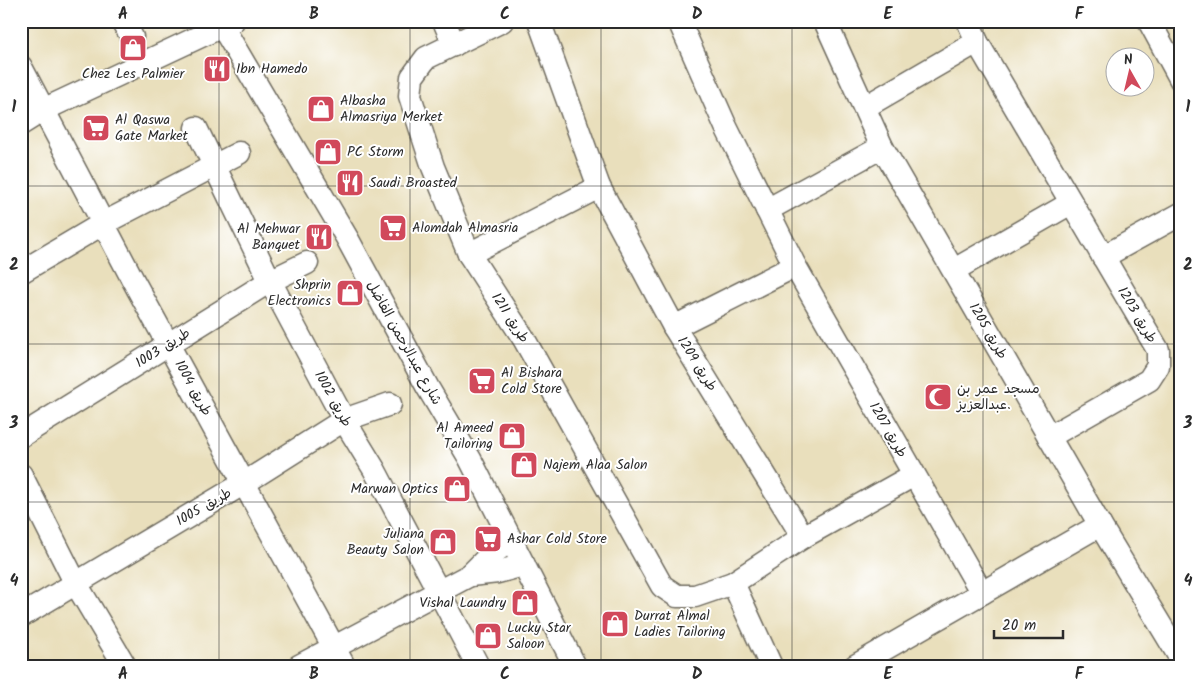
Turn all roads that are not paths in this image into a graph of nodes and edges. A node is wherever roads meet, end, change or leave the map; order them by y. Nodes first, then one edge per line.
1 (444, 21) edge
2 (502, 21) edge
3 (539, 21) edge
4 (679, 21) edge
5 (825, 21) edge
6 (968, 21) edge
7 (1149, 21) edge
8 (228, 24) edge
9 (977, 42) junction
10 (454, 45) junction
11 (21, 68) edge
12 (1181, 80) edge
13 (865, 106) junction
14 (45, 108) junction
15 (21, 112) edge
16 (21, 124) edge
17 (196, 128) dead end
18 (882, 147) junction
19 (239, 153) dead end
20 (216, 166) junction
21 (599, 187) junction
22 (1071, 203) junction
23 (767, 210) junction
24 (1181, 214) edge
25 (104, 223) junction
26 (468, 254) junction
27 (1103, 257) junction
28 (307, 263) dead end
29 (795, 266) junction
30 (954, 270) junction
31 (21, 272) edge
32 (270, 281) junction
33 (674, 327) junction
34 (169, 344) junction
35 (390, 404) dead end
36 (344, 420) junction
37 (21, 436) edge
38 (1049, 437) junction
39 (21, 475) edge
40 (914, 476) junction
41 (246, 482) junction
42 (1100, 526) junction
43 (803, 537) junction
44 (511, 540) junction
45 (524, 565) junction
46 (470, 575) junction
47 (75, 582) junction
48 (733, 583) junction
49 (439, 592) junction
50 (982, 593) junction
51 (21, 616) edge
52 (339, 656) edge
53 (1181, 659) edge
54 (125, 666) edge
55 (299, 666) edge
56 (478, 666) edge
57 (575, 666) edge
58 (771, 666) edge
59 (855, 666) edge

1 - 10 street
2 - 10 street
3 - 21 street, طريق 1209
4 - 23 street, طريق 1207
5 - 13 street, طريق 1205
6 - 9 street, طريق 1203
7 - 12 street
8 - 14 street
8 - 44 street, شارع عبدالرحمن الفاضل
9 - 13 street
9 - 22 street, طريق 1203
10 - 26 street, طريق 1211
11 - 14 street, طريق 1004
13 - 18 street, طريق 1205
14 - 15 street
14 - 16 street
14 - 25 street, طريق 1004
17 - 20 street, طريق 1002
18 - 23 street
18 - 30 street, طريق 1205
19 - 20 street
20 - 25 street
20 - 32 street, طريق 1002
21 - 26 street
21 - 33 street, طريق 1209
22 - 27 street, طريق 1203
22 - 30 street
23 - 29 street, طريق 1207
24 - 27 street
25 - 31 street
25 - 34 street, طريق 1004
26 - 48 street, طريق 1211
27 - 38 street, طريق 1203
28 - 32 street, طريق 1003
29 - 33 street
29 - 40 street, طريق 1207
30 - 38 street, طريق 1205
32 - 34 street, طريق 1003
32 - 36 street, طريق 1002
33 - 43 street, طريق 1209
34 - 37 street, طريق 1003
34 - 41 street, طريق 1004
35 - 36 street, طريق 1005
36 - 41 street, طريق 1005
36 - 49 street, طريق 1002
38 - 42 street, طريق 1205
39 - 47 street
40 - 43 street, طريق 1211
40 - 50 street, طريق 1207
41 - 47 street, طريق 1005
41 - 52 street, طريق 1004
42 - 50 street
42 - 53 street, طريق 1205
43 - 48 street, طريق 1211
44 - 45 street, شارع عبدالرحمن الفاضل
44 - 46 street
45 - 46 street
45 - 57 street, شارع عبدالرحمن الفاضل
46 - 49 street
47 - 51 street, طريق 1005
47 - 54 street
48 - 58 street
49 - 52 street
49 - 56 street, طريق 1002
50 - 59 street
52 - 55 street

